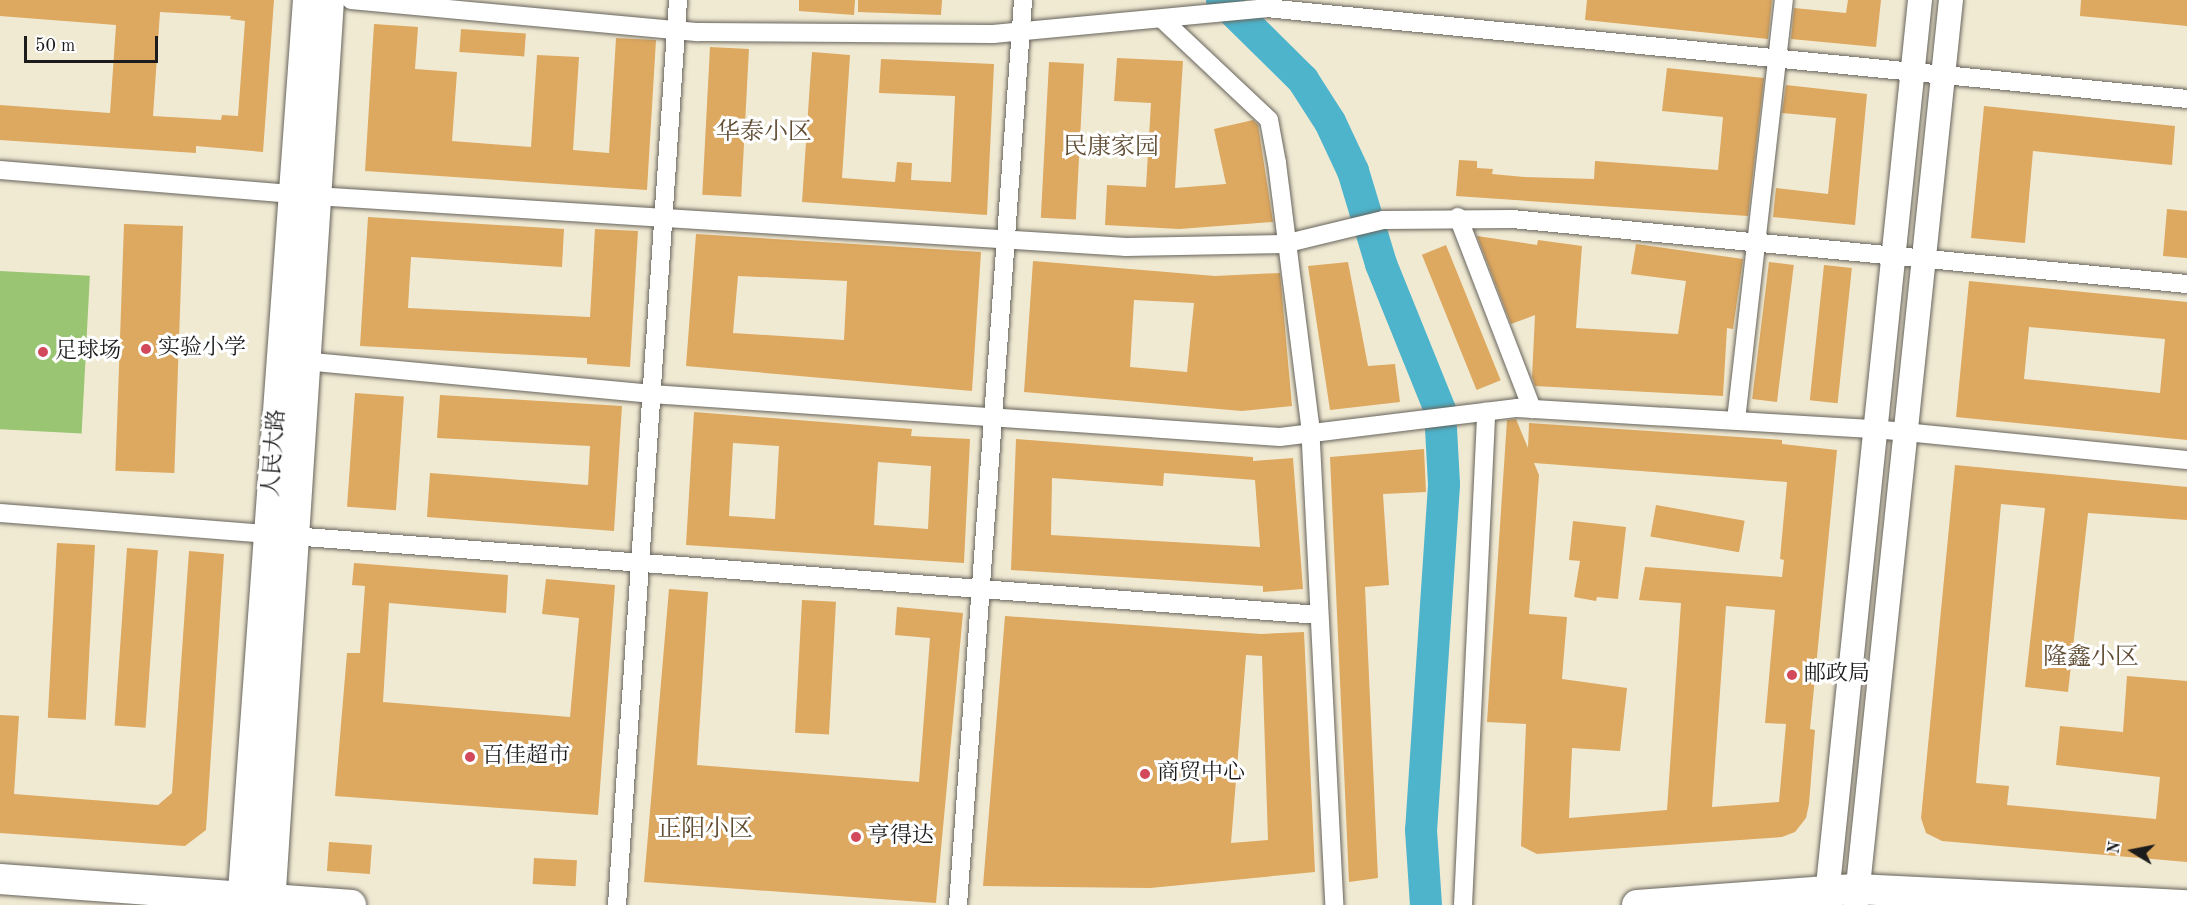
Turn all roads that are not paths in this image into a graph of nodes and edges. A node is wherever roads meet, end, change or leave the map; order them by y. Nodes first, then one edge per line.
1 (308, 0) edge
2 (329, 0) edge
3 (351, 0) edge
4 (678, 0) edge
5 (1023, 0) edge
6 (1785, 0) edge
7 (1920, 0) edge
8 (1951, 0) edge
9 (1165, 19) junction
10 (676, 30) junction
11 (1020, 32) junction
12 (1778, 59) junction
13 (1912, 73) junction
14 (1943, 76) junction
15 (2187, 99) edge
16 (0, 170) edge
17 (305, 194) junction
18 (1458, 217) junction
19 (663, 219) junction
20 (1005, 242) junction
21 (1757, 242) junction
22 (1286, 243) junction
23 (1893, 255) junction
24 (1924, 258) junction
25 (2187, 284) edge
26 (303, 361) junction
27 (651, 394) junction
28 (1532, 409) junction
29 (1483, 412) junction
30 (993, 417) junction
31 (1736, 420) junction
32 (1875, 429) junction
33 (1905, 432) junction
34 (1310, 434) junction
35 (2187, 460) edge
36 (0, 513) edge
37 (281, 535) junction
38 (640, 563) junction
39 (981, 589) junction
40 (1319, 615) junction
41 (0, 879) edge
42 (1857, 897) edge
43 (1826, 898) edge
44 (256, 901) edge
45 (351, 905) edge
46 (617, 905) edge
47 (958, 905) edge
48 (1334, 905) edge
49 (1463, 905) edge
50 (1637, 905) edge
51 (2187, 905) edge

1 - 17 main road, 人民大路
2 - 17 main road, 人民大路
3 - 10 street
4 - 10 street
5 - 11 street
6 - 12 street
7 - 13 street
8 - 14 street
9 - 11 street
9 - 12 street
9 - 22 street
10 - 11 street
10 - 19 street
11 - 20 street
12 - 13 street
12 - 21 street
13 - 14 street
13 - 23 street
14 - 15 street
14 - 24 street
16 - 17 street
17 - 19 street
17 - 26 main road, 人民大路
17 - 37 main road, 人民大路
18 - 21 street
18 - 22 street
18 - 28 street
19 - 20 street
19 - 27 street
20 - 22 street
20 - 30 street
21 - 23 street
21 - 31 street
22 - 34 street
23 - 24 street
23 - 32 street
24 - 25 street
24 - 33 street
26 - 27 street
26 - 37 main road, 人民大路
27 - 30 street
27 - 38 street
28 - 29 street
28 - 31 street
29 - 34 street
29 - 49 street
30 - 34 street
30 - 39 street
31 - 32 street
32 - 33 street
32 - 43 street
33 - 35 street
33 - 42 street
34 - 40 street
36 - 37 street
37 - 38 street
37 - 44 main road, 人民大路
38 - 39 street
38 - 46 street
39 - 40 street
39 - 47 street
40 - 48 street
41 - 44 main road
42 - 43 main road
42 - 51 main road
43 - 50 main road
44 - 45 main road

